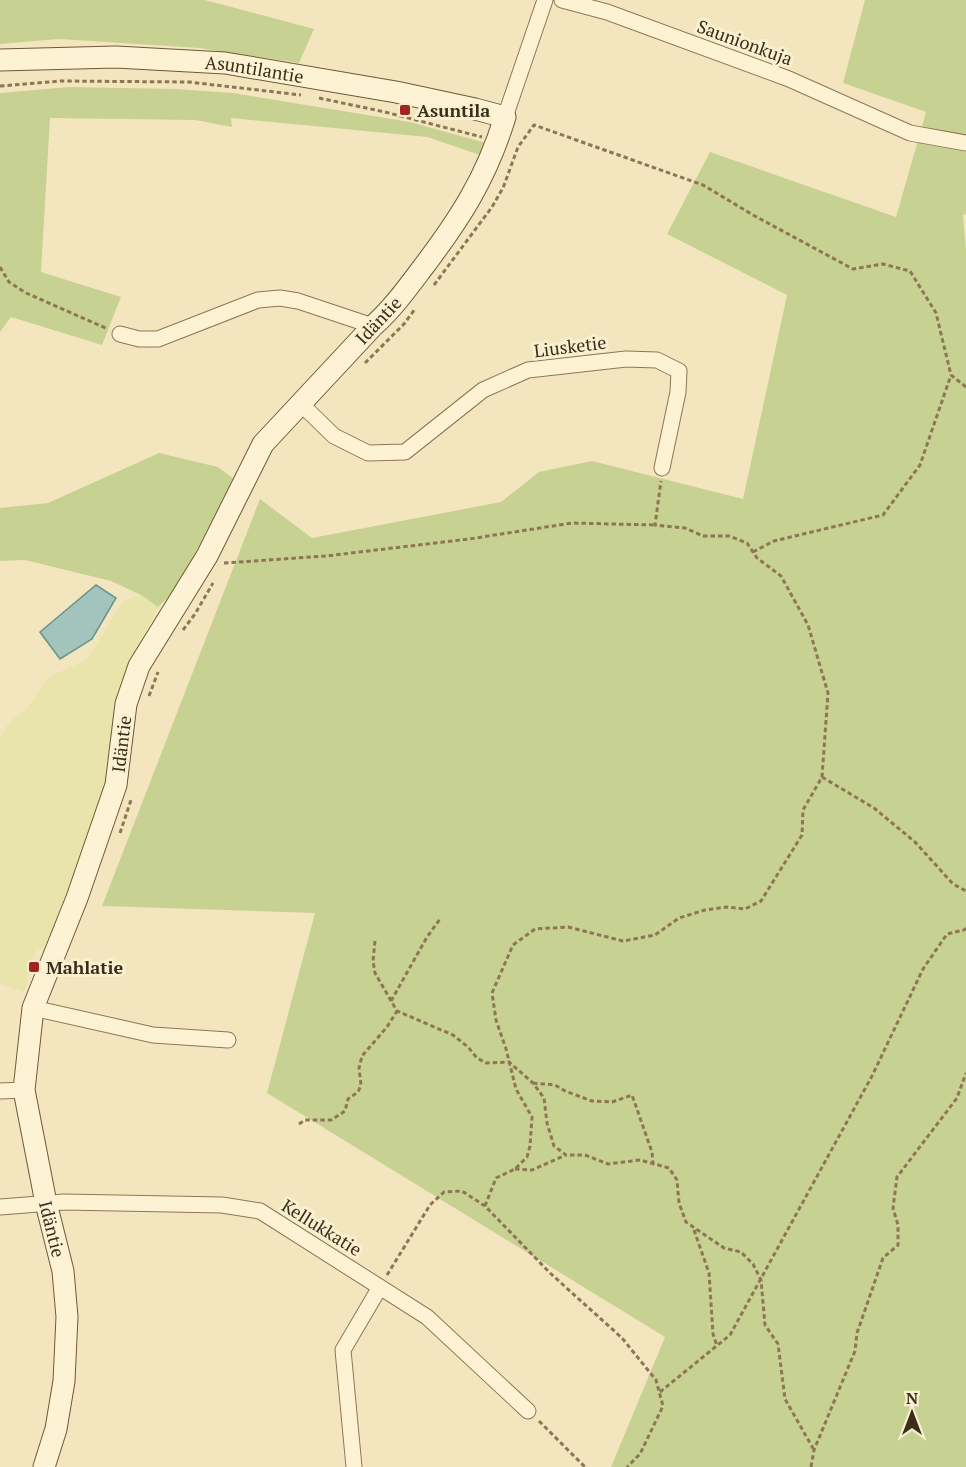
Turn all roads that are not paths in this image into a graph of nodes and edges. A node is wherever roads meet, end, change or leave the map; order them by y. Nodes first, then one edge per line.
1 (545, 0) edge
2 (562, 0) edge
3 (0, 60) edge
4 (505, 117) junction
5 (966, 143) edge
6 (373, 326) junction
7 (120, 334) road end
8 (300, 403) junction
9 (662, 468) road end
10 (33, 1008) junction
11 (228, 1040) dead end
12 (0, 1090) edge
13 (24, 1090) junction
14 (46, 1203) junction
15 (0, 1207) edge
16 (380, 1287) junction
17 (528, 1412) road end
18 (358, 1466) edge
19 (44, 1467) edge

1 - 4 street
2 - 5 street, Saunionkuja
3 - 4 street, Asuntilantie
4 - 6 street, Idäntie
6 - 7 street
6 - 8 street, Idäntie
8 - 9 street, Liusketie
8 - 10 street, Idäntie
10 - 11 street
10 - 13 street, Idäntie
12 - 13 street
13 - 14 street, Idäntie
14 - 15 street, Kellukkatie
14 - 16 street, Kellukkatie
14 - 19 street, Idäntie
16 - 17 street, Kellukkatie
16 - 18 street

